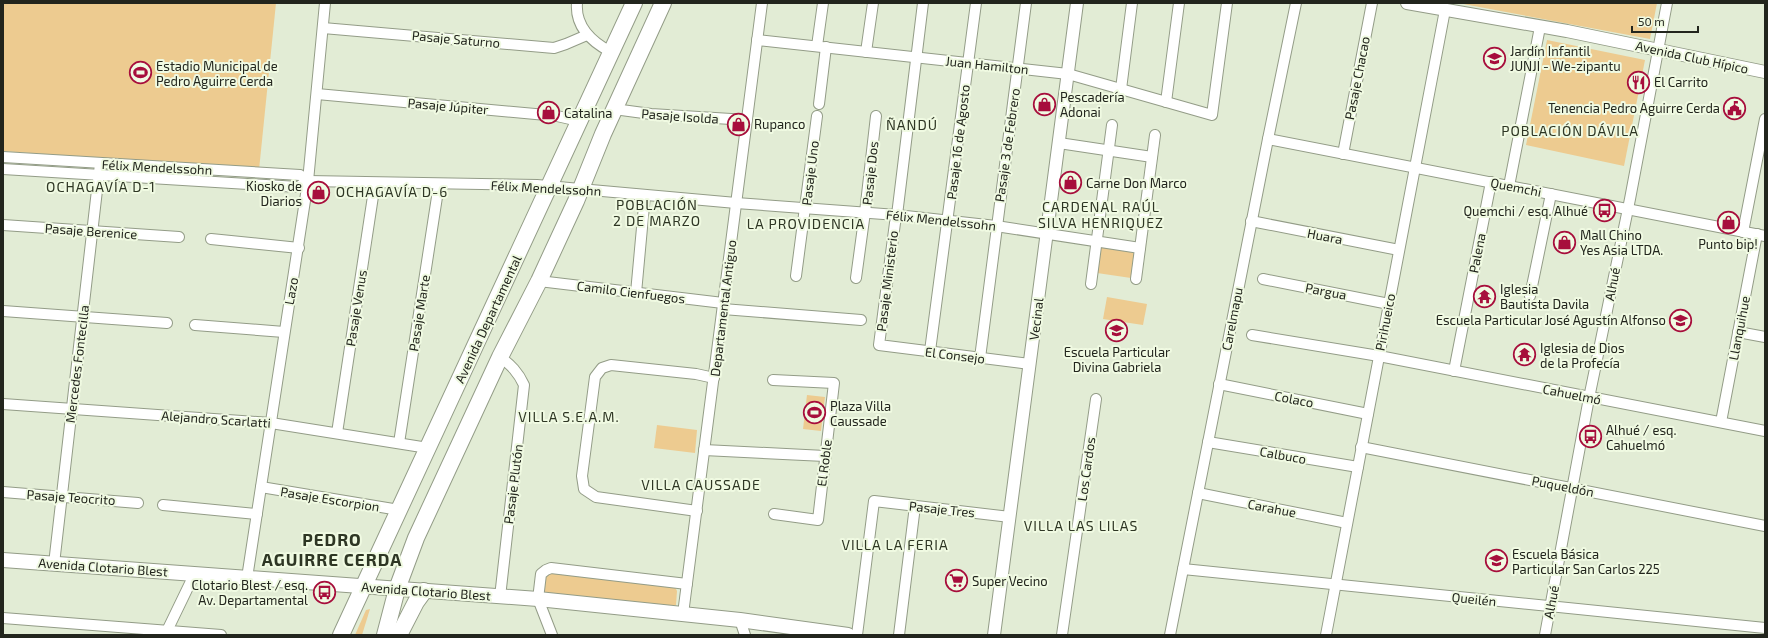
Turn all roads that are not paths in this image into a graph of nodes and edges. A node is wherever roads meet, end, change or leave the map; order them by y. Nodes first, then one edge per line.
1 (325, 3) edge
2 (577, 3) edge
3 (634, 3) edge
4 (663, 3) edge
5 (762, 3) edge
6 (823, 3) edge
7 (873, 3) edge
8 (923, 3) edge
9 (976, 3) edge
10 (1026, 3) edge
11 (1077, 3) edge
12 (1132, 3) edge
13 (1179, 3) edge
14 (1227, 3) edge
15 (1296, 3) edge
16 (1372, 3) edge
17 (1407, 3) edge
18 (1667, 3) edge
19 (1445, 10) junction
20 (1540, 27) junction
21 (323, 28) junction
22 (587, 35) junction
23 (757, 40) junction
24 (822, 47) junction
25 (1658, 49) junction
26 (611, 52) junction
27 (866, 52) junction
28 (916, 58) junction
29 (968, 63) junction
30 (1017, 69) junction
31 (1765, 72) edge
32 (1068, 74) junction
33 (1121, 90) junction
34 (317, 94) junction
35 (1166, 102) junction
36 (819, 104) dead end
37 (614, 109) junction
38 (817, 116) dead end
39 (876, 116) dead end
40 (1765, 119) edge
41 (747, 120) junction
42 (579, 121) junction
43 (1112, 125) dead end
44 (1155, 135) dead end
45 (1268, 139) junction
46 (1059, 143) junction
47 (1108, 151) junction
48 (1762, 152) edge
49 (1343, 154) junction
50 (3, 157) edge
51 (1152, 158) junction
52 (100, 164) junction
53 (1415, 168) junction
54 (3, 169) edge
55 (99, 176) junction
56 (308, 181) junction
57 (1491, 182) junction
58 (375, 183) junction
59 (439, 184) junction
60 (549, 186) junction
61 (1509, 186) junction
62 (580, 189) junction
63 (1551, 194) junction
64 (645, 195) junction
65 (736, 203) junction
66 (806, 208) junction
67 (1627, 209) junction
68 (865, 212) junction
69 (897, 215) junction
70 (947, 220) junction
71 (1251, 222) junction
72 (3, 225) edge
73 (996, 226) junction
74 (93, 231) junction
75 (1743, 232) junction
76 (1046, 234) junction
77 (1761, 235) edge
78 (179, 237) dead end
79 (211, 239) dead end
80 (1096, 242) junction
81 (298, 248) junction
82 (1140, 248) junction
83 (1399, 250) junction
84 (796, 276) dead end
85 (856, 278) dead end
86 (1136, 279) dead end
87 (1263, 279) dead end
88 (539, 281) junction
89 (1091, 284) dead end
90 (636, 293) junction
91 (1530, 296) dead end
92 (1389, 304) junction
93 (723, 306) junction
94 (3, 311) edge
95 (83, 317) junction
96 (861, 320) dead end
97 (167, 323) dead end
98 (195, 325) dead end
99 (284, 332) junction
100 (1738, 332) junction
101 (1252, 335) dead end
102 (1765, 337) edge
103 (879, 345) joint
104 (930, 351) junction
105 (1379, 356) junction
106 (500, 358) junction
107 (980, 358) junction
108 (1030, 364) junction
109 (1454, 371) junction
110 (714, 378) junction
111 (773, 380) dead end
112 (1219, 384) junction
113 (1589, 398) junction
114 (1096, 399) dead end
115 (3, 404) edge
116 (72, 408) junction
117 (1368, 414) junction
118 (1721, 422) junction
119 (271, 423) junction
120 (1765, 431) edge
121 (337, 433) junction
122 (1208, 442) junction
123 (399, 443) junction
124 (1361, 447) junction
125 (428, 448) junction
126 (704, 450) junction
127 (825, 456) junction
128 (1358, 467) junction
129 (261, 487) junction
130 (1572, 488) junction
131 (3, 492) edge
132 (1198, 493) junction
133 (62, 497) junction
134 (138, 503) dead end
135 (163, 505) dead end
136 (915, 506) junction
137 (399, 510) junction
138 (696, 511) junction
139 (257, 514) junction
140 (774, 514) dead end
141 (1010, 517) junction
142 (1347, 523) junction
143 (1765, 526) edge
144 (3, 560) edge
145 (54, 564) junction
146 (1183, 569) junction
147 (194, 574) junction
148 (247, 578) junction
149 (687, 584) junction
150 (1335, 585) junction
151 (364, 587) junction
152 (397, 589) junction
153 (424, 591) junction
154 (500, 597) junction
155 (538, 600) junction
156 (1550, 607) junction
157 (683, 614) junction
158 (3, 618) edge
159 (740, 620) junction
160 (1765, 627) edge
161 (166, 633) edge
162 (221, 635) edge
163 (341, 635) edge
164 (385, 635) edge
165 (399, 635) edge
166 (552, 635) edge
167 (745, 635) edge
168 (848, 635) edge
169 (857, 635) edge
170 (899, 635) edge
171 (994, 635) edge
172 (1062, 635) edge
173 (1170, 635) edge
174 (1326, 635) edge
175 (1545, 635) edge
176 (1763, 635) edge

1 - 21 street, Lazo
2 - 22 street
3 - 26 main road, Avenida Departamental
4 - 37 main road, Avenida Departamental
5 - 23 street, Departamental Antiguo
6 - 24 street
7 - 27 street
8 - 28 street, Pasaje Ministerio
9 - 29 street, Pasaje 16 de Agosto
10 - 30 street, Pasaje 3 de Febrero
11 - 32 street, Vecinal
12 - 33 street
13 - 35 street
14 - 35 street, Juan Hamilton
15 - 45 street, Carelmapu
16 - 49 street, Pasaje Chacao
17 - 19 street, Avenida Club Hípico
18 - 25 street, Alhué
19 - 20 street, Avenida Club Hípico
19 - 53 street, Pirihueico
20 - 25 street, Avenida Club Hípico
20 - 61 street
21 - 22 street, Pasaje Saturno
21 - 34 street, Lazo
22 - 26 street
23 - 24 street, Juan Hamilton
23 - 41 street, Departamental Antiguo
24 - 27 street, Juan Hamilton
24 - 36 street
25 - 31 street, Avenida Club Hípico
25 - 67 street, Alhué
26 - 42 main road, Avenida Departamental
27 - 28 street, Juan Hamilton
28 - 29 street, Juan Hamilton
28 - 69 street, Pasaje Ministerio
29 - 30 street, Juan Hamilton
29 - 70 street, Pasaje 16 de Agosto
30 - 32 street, Juan Hamilton
30 - 73 street, Pasaje 3 de Febrero
32 - 33 street, Juan Hamilton
32 - 46 street, Vecinal
33 - 35 street, Juan Hamilton
34 - 42 street, Pasaje Júpiter
34 - 56 street, Lazo
37 - 41 street, Pasaje Isolda
37 - 62 main road, Avenida Departamental
38 - 66 street, Pasaje Uno
39 - 68 street, Pasaje Dos
40 - 48 street
41 - 65 street, Departamental Antiguo
42 - 60 main road, Avenida Departamental
43 - 47 street
44 - 51 street
45 - 49 street, Quemchi
45 - 71 street, Carelmapu
46 - 47 street
46 - 76 street, Vecinal
47 - 51 street
47 - 80 street
48 - 75 street
49 - 53 street, Quemchi
50 - 52 street, Félix Mendelssohn
51 - 82 street
52 - 55 street, Mercedes Fontecilla
52 - 56 street, Félix Mendelssohn
53 - 57 street, Quemchi
53 - 83 street, Pirihueico
54 - 55 street, Félix Mendelssohn
55 - 56 street, Félix Mendelssohn
55 - 74 street, Mercedes Fontecilla
56 - 58 street, Félix Mendelssohn
56 - 81 street, Lazo
57 - 61 street, Quemchi
57 - 109 street, Palena
58 - 59 street, Félix Mendelssohn
58 - 121 street, Pasaje Venus
59 - 60 street, Félix Mendelssohn
59 - 123 street, Pasaje Marte
60 - 62 street, Félix Mendelssohn
60 - 125 main road, Avenida Departamental
61 - 63 street, Quemchi
62 - 64 street, Félix Mendelssohn
62 - 88 main road, Avenida Departamental
63 - 67 street, Quemchi
63 - 91 street
64 - 65 street, Félix Mendelssohn
64 - 90 street
65 - 66 street, Félix Mendelssohn
65 - 93 street, Departamental Antiguo
66 - 68 street, Félix Mendelssohn
66 - 84 street, Pasaje Uno
67 - 75 street, Quemchi
67 - 113 street, Alhué
68 - 69 street, Félix Mendelssohn
68 - 85 street, Pasaje Dos
69 - 70 street, Félix Mendelssohn
69 - 103 street, Pasaje Ministerio
70 - 73 street, Félix Mendelssohn
70 - 104 street, Pasaje 16 de Agosto
71 - 83 street, Huara
71 - 112 street, Carelmapu
72 - 74 street, Pasaje Berenice
73 - 76 street, Félix Mendelssohn
73 - 107 street, Pasaje 3 de Febrero
74 - 78 street, Pasaje Berenice
74 - 95 street, Mercedes Fontecilla
75 - 77 street, Quemchi
76 - 80 street, Félix Mendelssohn
76 - 108 street, Vecinal
77 - 100 street, Llanquihue
79 - 81 street
80 - 82 street, Félix Mendelssohn
80 - 89 street
81 - 99 street, Lazo
82 - 86 street
83 - 92 street, Pirihueico
87 - 92 street, Pargua
88 - 90 street, Camilo Cienfuegos
88 - 106 main road, Avenida Departamental
90 - 93 street, Camilo Cienfuegos
92 - 105 street, Pirihueico
93 - 96 street, Camilo Cienfuegos
93 - 110 street, Departamental Antiguo
94 - 95 street
95 - 97 street
95 - 116 street, Mercedes Fontecilla
98 - 99 street
99 - 119 street, Lazo
100 - 102 street
100 - 118 street, Llanquihue
101 - 105 street, Cahuelmó
103 - 104 street, El Consejo
104 - 107 street, El Consejo
105 - 109 street, Cahuelmó
105 - 117 street, Pirihueico
106 - 152 main road, Avenida Departamental
106 - 154 street, Pasaje Plutón
107 - 108 street, El Consejo
108 - 141 street, Vecinal
109 - 113 street, Cahuelmó
110 - 126 street, Departamental Antiguo
110 - 138 street
111 - 127 street, El Roble
112 - 117 street, Colaco
112 - 122 street, Carelmapu
113 - 118 street, Cahuelmó
113 - 130 street, Alhué
114 - 172 street, Los Cardos
115 - 116 street, Alejandro Scarlatti
116 - 119 street, Alejandro Scarlatti
116 - 133 street, Mercedes Fontecilla
117 - 124 street, Pirihueico
118 - 120 street, Cahuelmó
119 - 121 street, Alejandro Scarlatti
119 - 129 street, Lazo
121 - 123 street, Alejandro Scarlatti
122 - 128 street, Calbuco
122 - 132 street, Carelmapu
123 - 125 street, Alejandro Scarlatti
124 - 128 street, Pirihueico
124 - 130 street, Puqueldón
125 - 137 main road, Avenida Departamental
126 - 127 street
126 - 138 street, Departamental Antiguo
127 - 140 street, El Roble
128 - 142 street, Pirihueico
129 - 137 street, Pasaje Escorpion
129 - 139 street, Lazo
130 - 143 street, Puqueldón
130 - 156 street, Alhué
131 - 133 street, Pasaje Teocrito
132 - 142 street, Carahue
132 - 146 street, Carelmapu
133 - 134 street, Pasaje Teocrito
133 - 145 street, Mercedes Fontecilla
135 - 139 street
136 - 141 street, Pasaje Tres
136 - 169 street, Pasaje Tres
136 - 170 street
137 - 151 main road, Avenida Departamental
138 - 149 street, Departamental Antiguo
139 - 148 street, Lazo
141 - 171 street, Vecinal
142 - 150 street, Pirihueico
144 - 145 main road, Avenida Clotario Blest
145 - 147 main road, Avenida Clotario Blest
146 - 150 street, Queilén
146 - 173 street, Carelmapu
147 - 148 main road, Avenida Clotario Blest
147 - 161 street
148 - 151 main road, Avenida Clotario Blest
149 - 155 street
149 - 157 street, Departamental Antiguo
150 - 156 street, Queilén
150 - 174 street, Pirihueico
151 - 152 main road, Avenida Clotario Blest
151 - 163 main road, Avenida Departamental
152 - 153 main road, Avenida Clotario Blest
152 - 164 main road, Avenida Departamental
153 - 154 main road, Avenida Clotario Blest
153 - 165 main road
154 - 155 main road, Avenida Clotario Blest
155 - 157 main road, Avenida Clotario Blest
155 - 166 street
156 - 160 street, Queilén
156 - 175 street, Alhué
157 - 159 main road, Avenida Clotario Blest
158 - 161 street
159 - 167 street
159 - 168 main road, Avenida Clotario Blest
160 - 176 street
161 - 162 street

